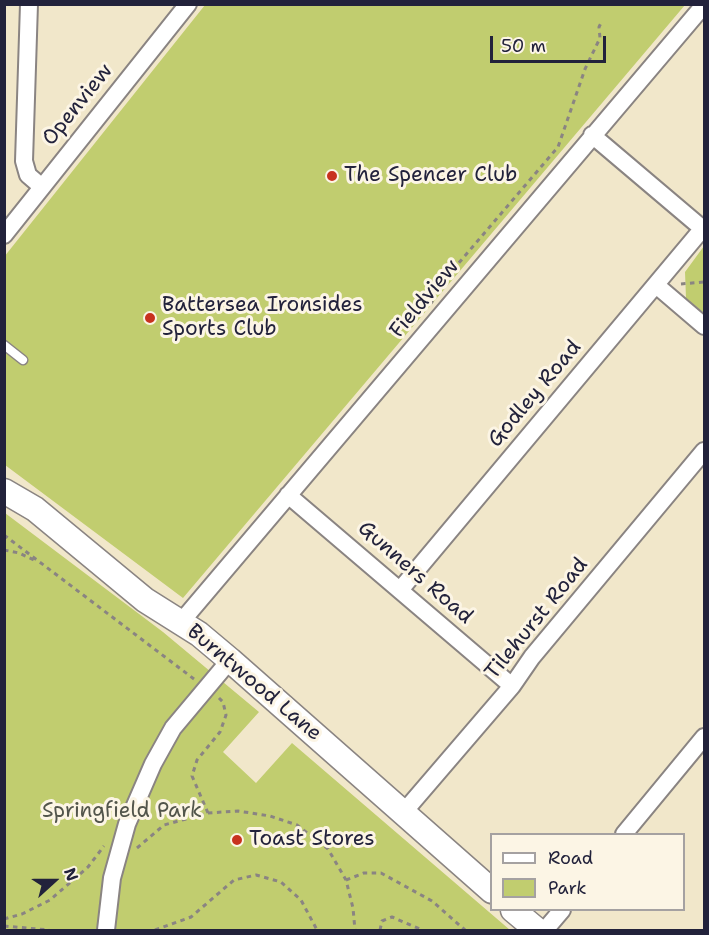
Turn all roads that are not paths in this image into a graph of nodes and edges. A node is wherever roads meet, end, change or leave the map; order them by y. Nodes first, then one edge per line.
1 (29, 4) edge
2 (188, 4) edge
3 (705, 5) edge
4 (592, 135) junction
5 (42, 186) junction
6 (704, 228) edge
7 (4, 235) edge
8 (656, 285) junction
9 (705, 326) edge
10 (4, 345) edge
11 (23, 360) dead end
12 (705, 451) edge
13 (288, 495) junction
14 (13, 496) edge
15 (400, 590) junction
16 (181, 622) junction
17 (230, 660) junction
18 (512, 686) junction
19 (705, 737) edge
20 (403, 813) junction
21 (625, 833) edge
22 (490, 889) edge
23 (515, 911) edge
24 (560, 911) edge
25 (106, 930) edge
26 (537, 930) edge
27 (545, 930) edge

1 - 5 street
2 - 5 street, Openview
3 - 4 street, Fieldview
4 - 6 street
4 - 13 street, Fieldview
5 - 7 street, Openview
6 - 8 street, Godley Road
8 - 9 street
8 - 15 street, Godley Road
10 - 11 lane
12 - 18 street, Tilehurst Road
13 - 15 street, Gunners Road
13 - 16 street, Fieldview
14 - 16 main road, Burntwood Lane
15 - 18 street, Gunners Road
16 - 17 main road, Burntwood Lane
17 - 20 main road, Burntwood Lane
17 - 25 street
18 - 20 street, Tilehurst Road
19 - 21 street
20 - 22 main road, Burntwood Lane
23 - 26 main road
24 - 27 street

